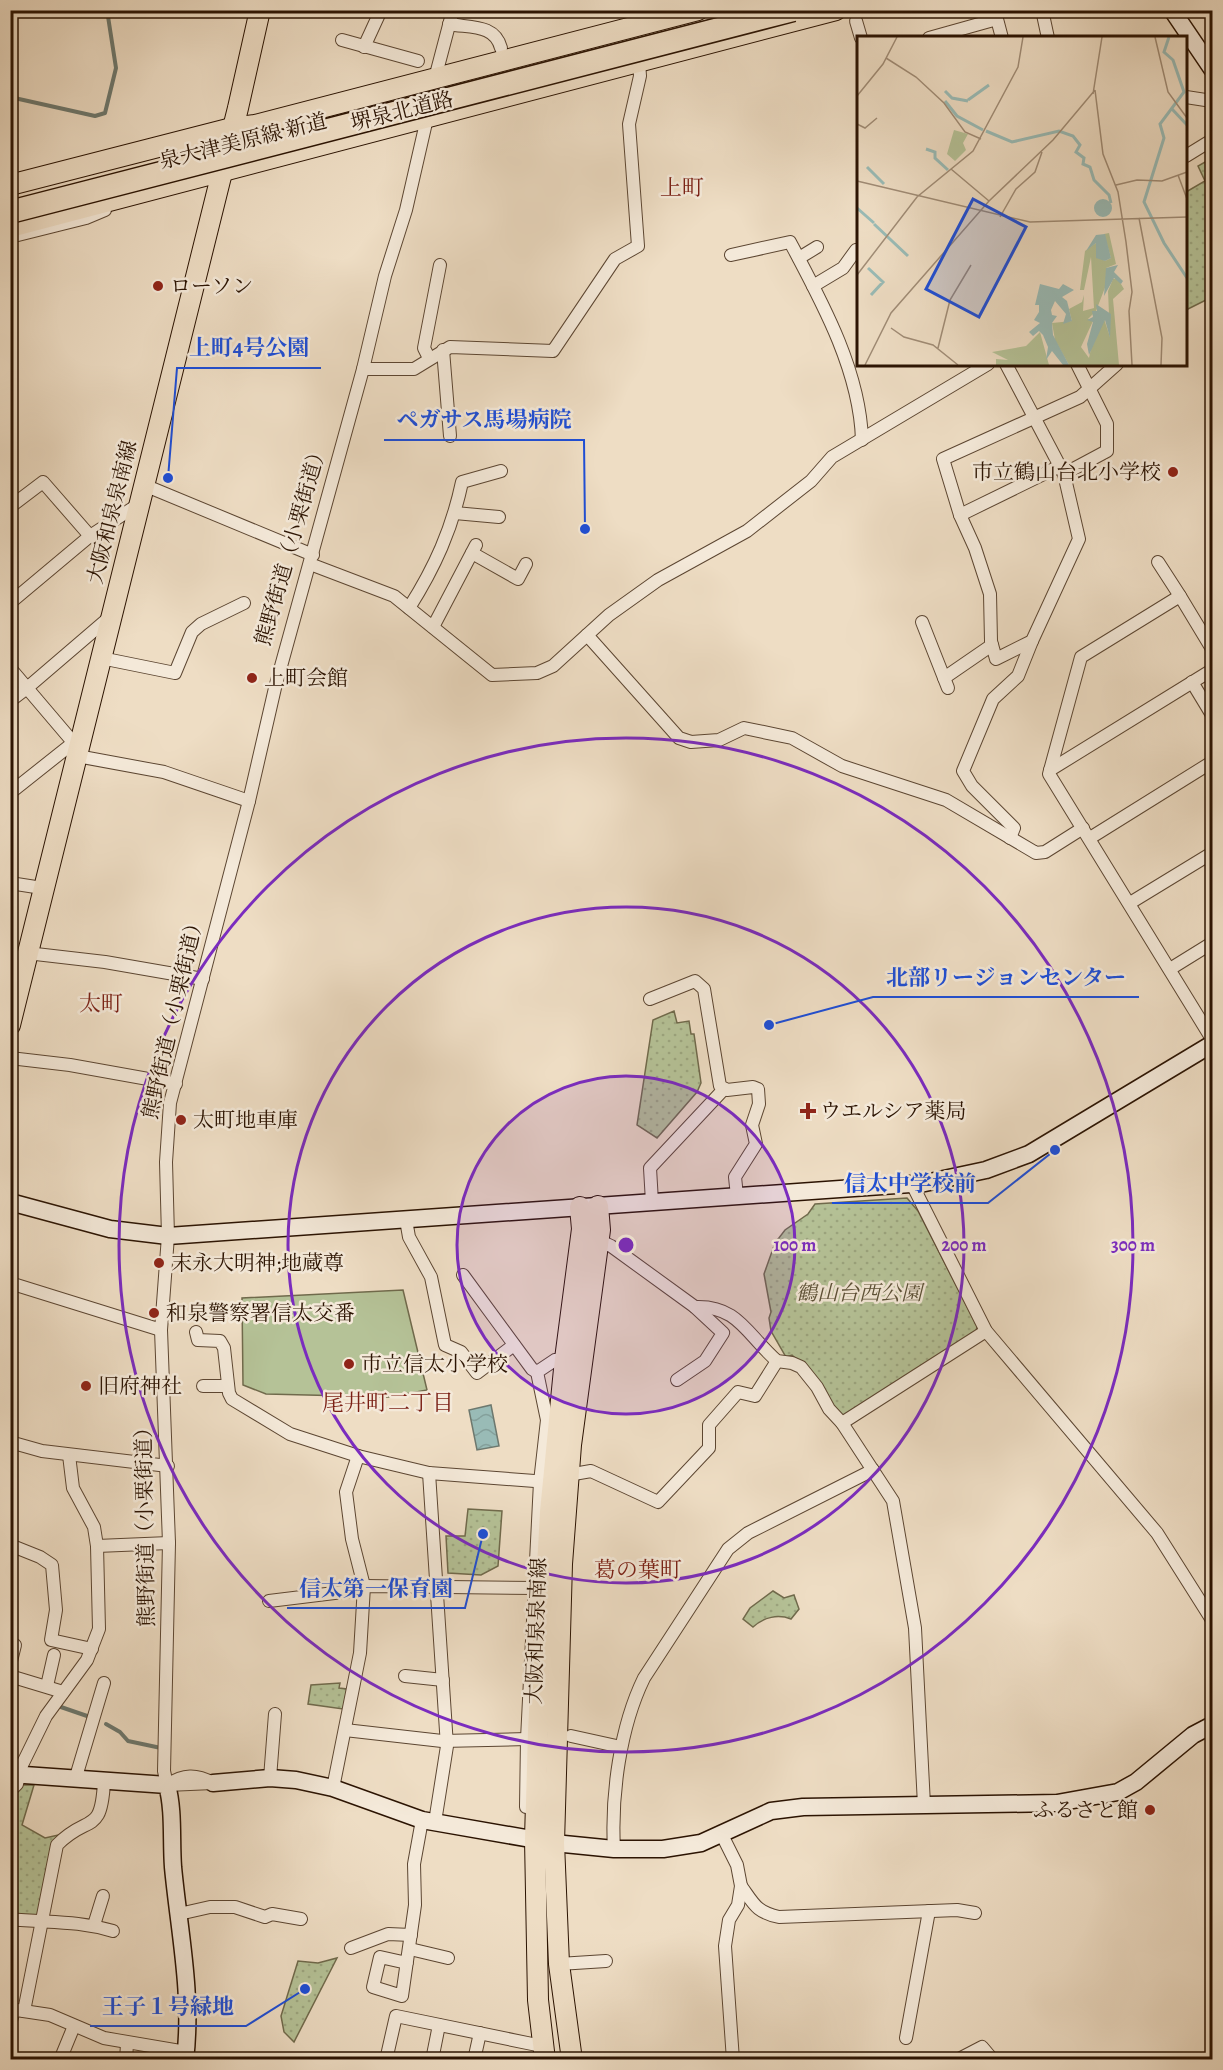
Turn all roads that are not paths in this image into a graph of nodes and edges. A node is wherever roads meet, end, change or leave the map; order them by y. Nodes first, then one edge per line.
1 (260, 10) edge
2 (381, 10) edge
3 (698, 10) edge
4 (734, 10) edge
5 (793, 10) edge
6 (836, 10) edge
7 (1042, 10) edge
8 (1172, 10) edge
9 (452, 11) edge
10 (648, 17) edge
11 (856, 21) dead end
12 (449, 24) junction
13 (860, 36) edge
14 (936, 36) edge
15 (1002, 36) edge
16 (1048, 36) edge
17 (342, 40) dead end
18 (364, 46) junction
19 (501, 48) dead end
20 (658, 57) junction
21 (418, 61) dead end
22 (639, 62) junction
23 (1212, 69) edge
24 (435, 78) junction
25 (1187, 98) edge
26 (1212, 100) edge
27 (427, 118) junction
28 (232, 128) junction
29 (1212, 140) edge
30 (141, 150) junction
31 (1187, 153) edge
32 (221, 172) junction
33 (10, 176) edge
34 (10, 185) edge
35 (162, 187) junction
36 (10, 196) edge
37 (10, 212) edge
38 (10, 226) edge
39 (10, 237) edge
40 (817, 247) dead end
41 (856, 250) dead end
42 (731, 255) dead end
43 (799, 258) junction
44 (440, 265) dead end
45 (813, 286) junction
46 (443, 350) junction
47 (429, 358) junction
48 (985, 366) edge
49 (1007, 366) edge
50 (1078, 366) edge
51 (1115, 366) edge
52 (363, 369) junction
53 (1090, 388) junction
54 (1035, 416) junction
55 (450, 436) dead end
56 (862, 440) junction
57 (1062, 470) junction
58 (501, 471) dead end
59 (144, 484) junction
60 (139, 504) junction
61 (10, 507) edge
62 (455, 513) junction
63 (960, 515) junction
64 (499, 517) dead end
65 (90, 536) junction
66 (312, 560) junction
67 (1158, 562) dead end
68 (526, 564) dead end
69 (1180, 596) junction
70 (10, 603) edge
71 (244, 603) dead end
72 (409, 608) junction
73 (112, 616) junction
74 (922, 622) dead end
75 (433, 627) junction
76 (587, 635) junction
77 (1032, 641) junction
78 (992, 645) junction
79 (1212, 649) edge
80 (101, 658) junction
81 (10, 668) edge
82 (1212, 670) edge
83 (1192, 682) junction
84 (27, 688) junction
85 (10, 701) edge
86 (1212, 715) edge
87 (78, 752) junction
88 (1212, 762) edge
89 (1050, 770) junction
90 (10, 793) edge
91 (249, 801) junction
92 (1087, 833) junction
93 (1010, 838) junction
94 (1212, 853) edge
95 (10, 883) edge
96 (42, 888) junction
97 (1130, 903) junction
98 (1212, 943) edge
99 (27, 954) junction
100 (1170, 969) junction
101 (203, 979) junction
102 (650, 999) dead end
103 (10, 1025) edge
104 (1212, 1039) edge
105 (1212, 1044) edge
106 (10, 1058) edge
107 (176, 1084) junction
108 (724, 1089) junction
109 (912, 1184) junction
110 (736, 1196) junction
111 (10, 1202) edge
112 (652, 1202) junction
113 (589, 1206) junction
114 (406, 1220) junction
115 (168, 1236) junction
116 (598, 1240) junction
117 (463, 1275) dead end
118 (10, 1283) edge
119 (695, 1307) junction
120 (161, 1330) junction
121 (986, 1330) junction
122 (196, 1332) dead end
123 (514, 1345) junction
124 (565, 1359) junction
125 (777, 1361) junction
126 (537, 1372) junction
127 (677, 1380) dead end
128 (203, 1386) dead end
129 (228, 1386) junction
130 (842, 1423) junction
131 (10, 1442) edge
132 (69, 1455) junction
133 (358, 1456) junction
134 (168, 1466) junction
135 (873, 1470) junction
136 (429, 1473) junction
137 (554, 1479) junction
138 (169, 1543) junction
139 (10, 1545) edge
140 (97, 1546) junction
141 (364, 1586) junction
142 (437, 1586) junction
143 (536, 1588) junction
144 (269, 1601) dead end
145 (1212, 1620) edge
146 (15, 1646) dead end
147 (92, 1648) junction
148 (54, 1654) dead end
149 (10, 1665) edge
150 (10, 1676) edge
151 (405, 1676) dead end
152 (443, 1680) junction
153 (104, 1683) dead end
154 (47, 1686) junction
155 (63, 1692) junction
156 (275, 1713) dead end
157 (1212, 1725) edge
158 (345, 1730) junction
159 (571, 1736) dead end
160 (527, 1739) junction
161 (446, 1741) junction
162 (621, 1747) junction
163 (15, 1775) edge
164 (270, 1778) junction
165 (75, 1780) junction
166 (104, 1782) junction
167 (213, 1783) joint
168 (166, 1785) junction
169 (333, 1788) junction
170 (10, 1791) edge
171 (924, 1805) junction
172 (428, 1821) junction
173 (722, 1833) junction
174 (545, 1841) junction
175 (614, 1849) junction
176 (741, 1886) junction
177 (103, 1896) dead end
178 (929, 1911) junction
179 (975, 1913) dead end
180 (179, 1914) junction
181 (10, 1919) edge
182 (301, 1919) dead end
183 (43, 1922) junction
184 (94, 1925) junction
185 (113, 1931) dead end
186 (411, 1935) junction
187 (351, 1948) dead end
188 (410, 1949) junction
189 (448, 1958) dead end
190 (606, 1961) dead end
191 (407, 1963) dead end
192 (559, 1964) junction
193 (16, 2010) edge
194 (10, 2024) edge
195 (439, 2025) junction
196 (74, 2026) junction
197 (480, 2033) junction
198 (906, 2038) dead end
199 (127, 2044) junction
200 (543, 2053) edge
201 (185, 2056) edge
202 (60, 2060) edge
203 (126, 2060) edge
204 (386, 2060) edge
205 (432, 2060) edge
206 (474, 2060) edge
207 (572, 2060) edge
208 (733, 2060) edge
209 (957, 2060) edge
210 (993, 2060) edge

1 - 28 main road, 大阪和泉泉南線
2 - 18 street
3 - 10 main road, 泉大津美原線 新道
4 - 36 highway, 堺泉北道路
5 - 37 highway, 堺泉北道路, bridge
6 - 20 main road, 泉大津美原線 新道
7 - 16 street
8 - 23 street
9 - 12 street, 熊野街道（小栗街道）
10 - 20 main road
10 - 22 main road
10 - 24 main road, 泉大津美原線 新道
11 - 13 street
12 - 19 street
12 - 24 street, 熊野街道（小栗街道）
14 - 15 street
17 - 18 street
18 - 21 street
20 - 22 main road, 泉大津美原線 新道
22 - 27 main road, 泉大津美原線 新道
22 - 46 street
24 - 27 street, 熊野街道（小栗街道）
24 - 28 main road, 泉大津美原線 新道
25 - 26 street
27 - 32 main road, 泉大津美原線 新道
27 - 52 street, 熊野街道（小栗街道）
28 - 30 main road, 泉大津美原線 新道
28 - 32 main road, 大阪和泉泉南線
29 - 31 street
30 - 33 street
30 - 34 main road, 泉大津美原線 新道
32 - 35 main road, 泉大津美原線 新道
32 - 59 main road, 大阪和泉泉南線
35 - 38 main road, 泉大津美原線 新道
35 - 39 street
40 - 43 street
41 - 45 street
42 - 43 street
43 - 45 street
44 - 47 street
45 - 56 street
46 - 47 street
46 - 55 street
47 - 52 street
48 - 56 street
49 - 54 street
50 - 53 street
51 - 53 street
52 - 66 street, 熊野街道（小栗街道）
53 - 54 street
53 - 57 street
54 - 57 street
54 - 63 street
56 - 76 street
57 - 63 street
57 - 77 street
58 - 62 street
59 - 60 main road, 大阪和泉泉南線
59 - 66 street
60 - 65 street
60 - 73 main road, 大阪和泉泉南線
61 - 65 street
62 - 64 street
62 - 72 street
63 - 78 street
65 - 70 street
66 - 72 street
66 - 91 street, 熊野街道（小栗街道）
67 - 69 street
68 - 75 street
69 - 79 street
69 - 89 street
71 - 80 street
72 - 75 street
73 - 80 main road, 大阪和泉泉南線
73 - 84 street
74 - 78 street
75 - 76 street
76 - 93 street
77 - 78 street
77 - 93 street
80 - 87 main road, 大阪和泉泉南線
81 - 84 street
82 - 83 street
83 - 86 street
83 - 89 street
84 - 85 street
84 - 87 street
87 - 90 street
87 - 91 street
87 - 96 main road, 大阪和泉泉南線
88 - 92 street
89 - 92 street
91 - 101 street, 熊野街道（小栗街道）
92 - 93 street
92 - 97 street
94 - 97 street
95 - 96 street
96 - 99 main road, 大阪和泉泉南線
97 - 100 street
98 - 100 street
99 - 101 street
99 - 103 main road, 大阪和泉泉南線
100 - 104 street
101 - 107 street, 熊野街道（小栗街道）
102 - 108 street
105 - 109 street
106 - 107 street
107 - 115 street, 熊野街道（小栗街道）
108 - 110 street
108 - 112 street
109 - 110 street
109 - 121 street
110 - 112 street
111 - 115 street
112 - 113 street
113 - 114 street
113 - 116 main road, 大阪和泉泉南線
113 - 124 main road, 大阪和泉泉南線
114 - 115 street
114 - 123 street
115 - 120 street, 熊野街道（小栗街道）
116 - 119 street
116 - 137 main road, 大阪和泉泉南線
117 - 123 street
118 - 120 street
119 - 125 street
119 - 127 street
120 - 134 street, 熊野街道（小栗街道）
121 - 130 street
121 - 145 street
122 - 129 street
123 - 126 street
124 - 126 street
124 - 137 main road, 大阪和泉泉南線
125 - 130 street
125 - 137 street
126 - 137 street
128 - 129 street
129 - 133 street
130 - 135 street
131 - 132 street
132 - 134 street
132 - 140 street
133 - 136 street
133 - 141 street
134 - 138 street, 熊野街道（小栗街道）
135 - 162 street
135 - 171 street
136 - 137 street
136 - 142 street
137 - 143 street
137 - 174 main road, 大阪和泉泉南線
138 - 140 street
138 - 168 street, 熊野街道（小栗街道）
139 - 147 street
140 - 147 street
141 - 142 street
141 - 144 street
141 - 158 street
142 - 143 street
142 - 152 street
143 - 160 street
146 - 149 street
147 - 155 street
148 - 154 street
150 - 154 street
151 - 152 street
152 - 161 street
153 - 165 street
154 - 155 street
155 - 163 street
156 - 164 street
157 - 171 street
158 - 161 street
158 - 169 street
159 - 162 street
160 - 161 street
160 - 174 street
161 - 172 street
162 - 175 street
163 - 165 street
163 - 170 street
164 - 167 street
164 - 169 street
165 - 166 street
166 - 168 street
166 - 183 street
167 - 168 street
168 - 180 street, 熊野街道（小栗街道）
169 - 172 street
171 - 173 street
172 - 174 street
172 - 186 street
173 - 175 street
173 - 176 street
174 - 175 street
174 - 192 main road, 大阪和泉泉南線
174 - 200 main road, 大阪和泉泉南線
176 - 178 street
176 - 208 street
177 - 184 street
178 - 179 street
178 - 198 street
180 - 182 street
180 - 201 street, 熊野街道（小栗街道）
181 - 183 street
183 - 184 street
183 - 193 street
184 - 185 street
186 - 187 street
186 - 188 street
188 - 189 street
188 - 191 street
190 - 192 street
192 - 207 main road, 大阪和泉泉南線
193 - 194 street
193 - 196 street
195 - 197 street
195 - 204 street
195 - 205 street
196 - 199 street
196 - 202 street
197 - 200 street
197 - 206 street
199 - 201 street
199 - 203 street
209 - 210 street

